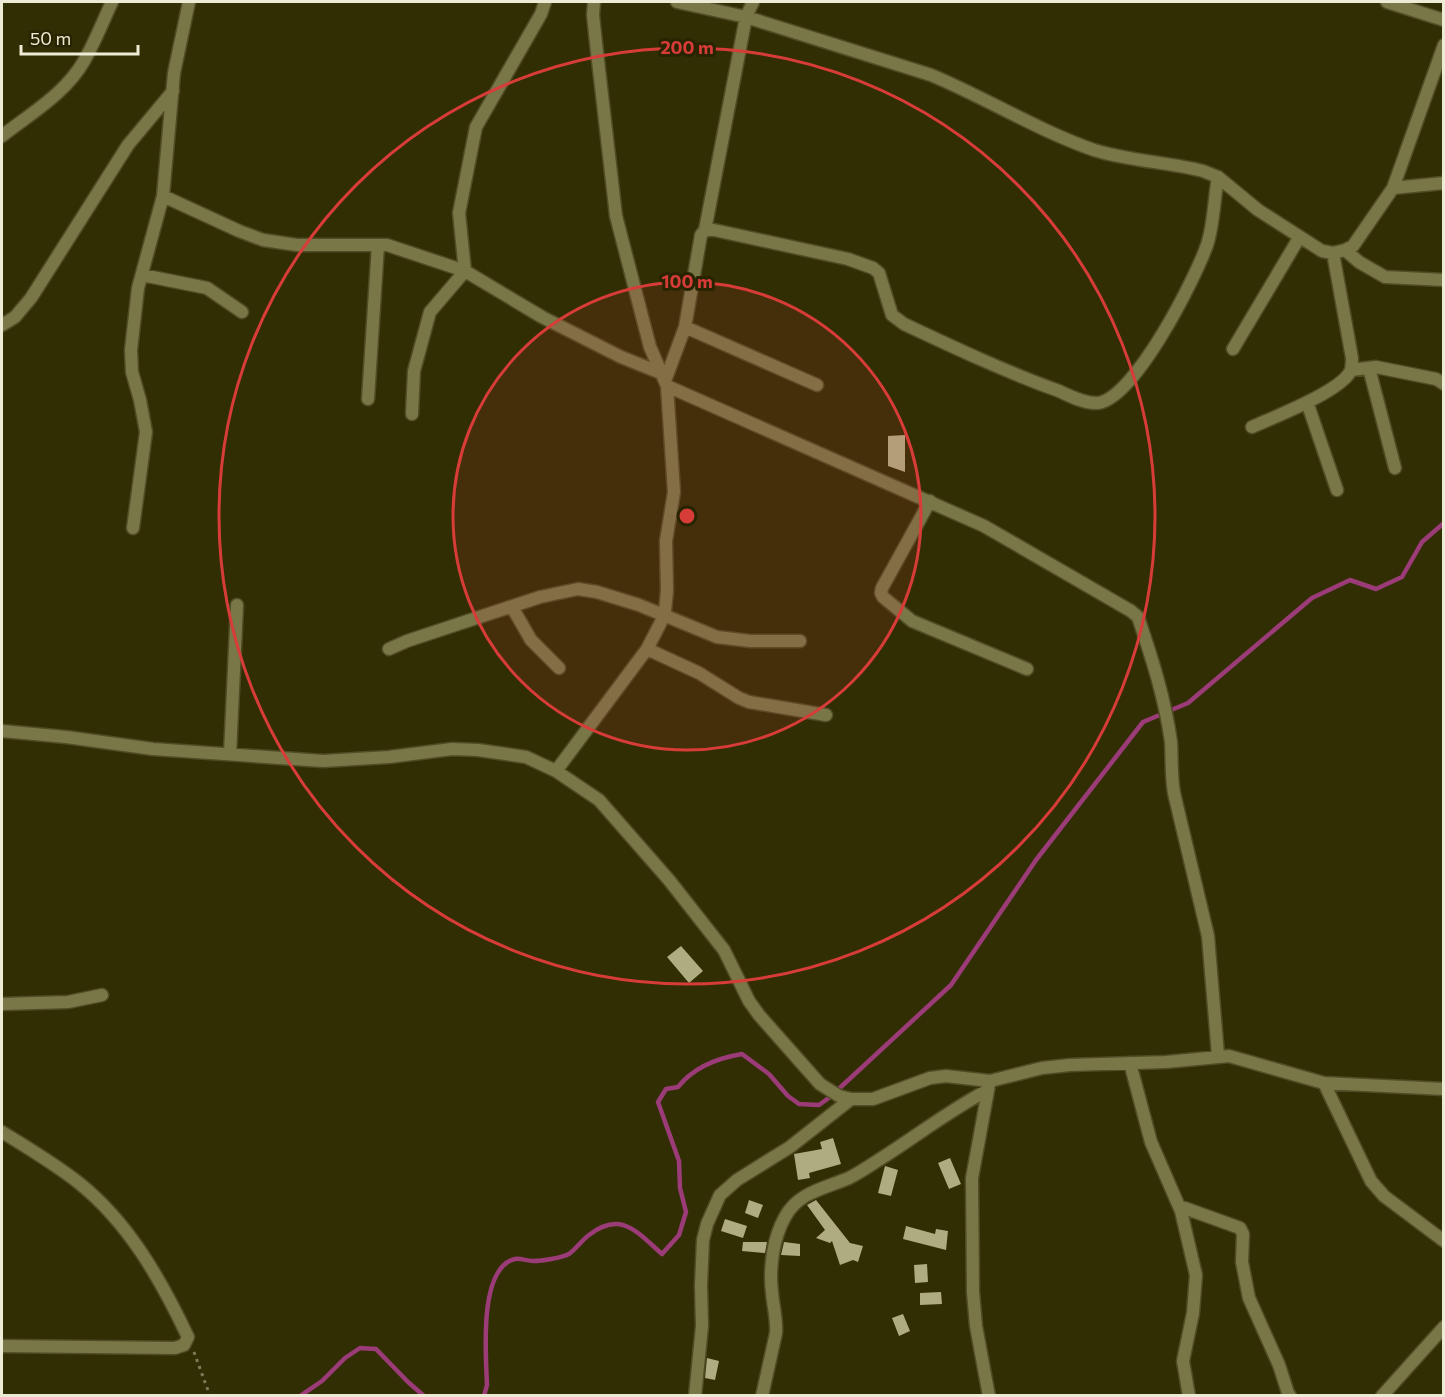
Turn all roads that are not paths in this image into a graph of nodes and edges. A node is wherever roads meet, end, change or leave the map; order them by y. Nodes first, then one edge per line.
1 (112, 2) edge
2 (189, 2) edge
3 (545, 2) edge
4 (594, 2) edge
5 (677, 2) edge
6 (753, 2) edge
7 (1387, 2) edge
8 (746, 17) junction
9 (1443, 20) edge
10 (1443, 45) edge
11 (173, 91) junction
12 (2, 136) edge
13 (1218, 177) junction
14 (1443, 183) edge
15 (1393, 189) junction
16 (163, 196) junction
17 (705, 230) junction
18 (1299, 237) junction
19 (378, 245) junction
20 (1339, 252) junction
21 (465, 271) junction
22 (142, 275) junction
23 (1443, 280) edge
24 (242, 312) dead end
25 (2, 325) edge
26 (685, 327) junction
27 (1233, 349) dead end
28 (1369, 368) junction
29 (1351, 370) junction
30 (664, 380) junction
31 (1443, 384) edge
32 (817, 385) dead end
33 (369, 399) dead end
34 (1307, 402) junction
35 (412, 414) dead end
36 (1252, 427) dead end
37 (1395, 468) dead end
38 (1337, 490) dead end
39 (930, 501) junction
40 (133, 528) dead end
41 (237, 605) dead end
42 (512, 607) junction
43 (663, 616) junction
44 (800, 641) dead end
45 (389, 649) dead end
46 (647, 649) junction
47 (559, 668) dead end
48 (1027, 669) dead end
49 (826, 715) dead end
50 (2, 731) edge
51 (230, 754) junction
52 (556, 771) junction
53 (102, 995) dead end
54 (2, 1004) edge
55 (1218, 1055) junction
56 (1130, 1063) junction
57 (1324, 1083) junction
58 (989, 1085) junction
59 (1443, 1089) edge
60 (851, 1099) junction
61 (2, 1132) edge
62 (1179, 1206) junction
63 (1443, 1241) edge
64 (1443, 1328) edge
65 (2, 1346) edge
66 (695, 1395) edge
67 (762, 1395) edge
68 (989, 1395) edge
69 (1189, 1395) edge
70 (1290, 1395) edge
71 (1382, 1395) edge

1 - 12 street
2 - 11 street
3 - 21 street
4 - 30 street
5 - 8 street
6 - 8 street
7 - 9 street
8 - 13 street
8 - 17 street
10 - 15 street
11 - 16 street
11 - 25 street
13 - 17 street
13 - 18 street
14 - 15 street
15 - 20 street
16 - 19 street
16 - 22 street
17 - 26 street
18 - 20 street
18 - 27 street
19 - 21 street
19 - 33 street
20 - 23 street
20 - 29 street
21 - 30 street
21 - 35 street
22 - 24 street
22 - 40 street
26 - 30 street
26 - 32 street
28 - 29 street
28 - 31 street
28 - 37 street
29 - 34 street
30 - 39 street
30 - 43 street
34 - 36 street
34 - 38 street
39 - 48 street
39 - 55 street
41 - 51 street
42 - 43 street
42 - 45 street
42 - 47 street
43 - 44 street
43 - 46 street
46 - 49 street
46 - 52 street
50 - 51 street
51 - 52 street
52 - 60 street
53 - 54 street
55 - 56 street
55 - 57 street
56 - 58 street
56 - 62 street
57 - 59 street
57 - 63 street
58 - 60 street
58 - 67 street
58 - 68 street
60 - 66 street
61 - 65 street
62 - 69 street
62 - 70 street
64 - 71 street

